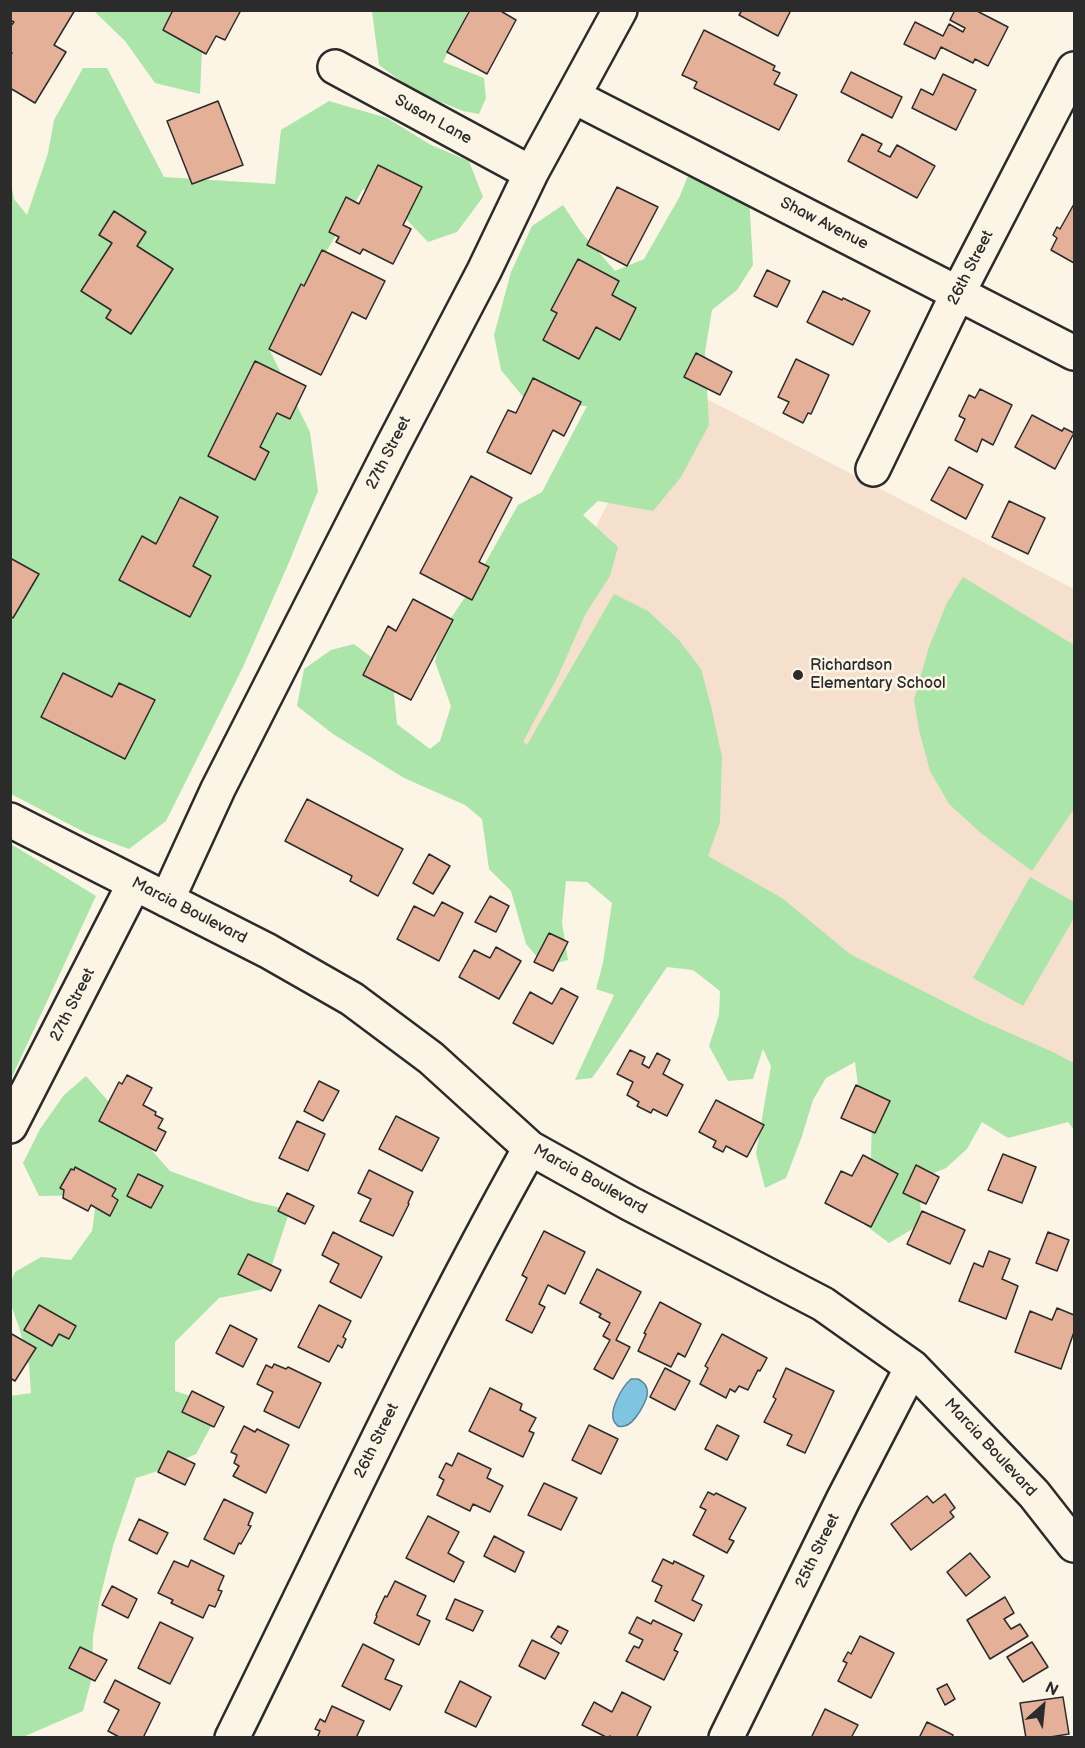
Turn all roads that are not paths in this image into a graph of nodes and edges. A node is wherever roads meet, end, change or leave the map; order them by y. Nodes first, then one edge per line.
1 (620, 10) edge
2 (335, 67) dead end
3 (1074, 69) edge
4 (573, 96) junction
5 (531, 173) junction
6 (958, 293) junction
7 (1074, 353) edge
8 (873, 469) dead end
9 (10, 820) edge
10 (135, 884) junction
11 (167, 900) junction
12 (10, 1126) edge
13 (530, 1148) junction
14 (912, 1367) junction
15 (1074, 1545) edge
16 (232, 1737) edge
17 (726, 1737) edge

1 - 4 street, 27th Street
2 - 5 street, Susan Lane
3 - 6 street, 26th Street
4 - 5 street, 27th Street
4 - 6 street, Shaw Avenue
5 - 11 street, 27th Street
6 - 7 street, Shaw Avenue
6 - 8 street, 26th Street
9 - 10 street, Marcia Boulevard
10 - 11 street, Marcia Boulevard
10 - 12 street, 27th Street
11 - 13 street, Marcia Boulevard
13 - 14 street, Marcia Boulevard
13 - 16 street, 26th Street
14 - 15 street, Marcia Boulevard
14 - 17 street, 25th Street

